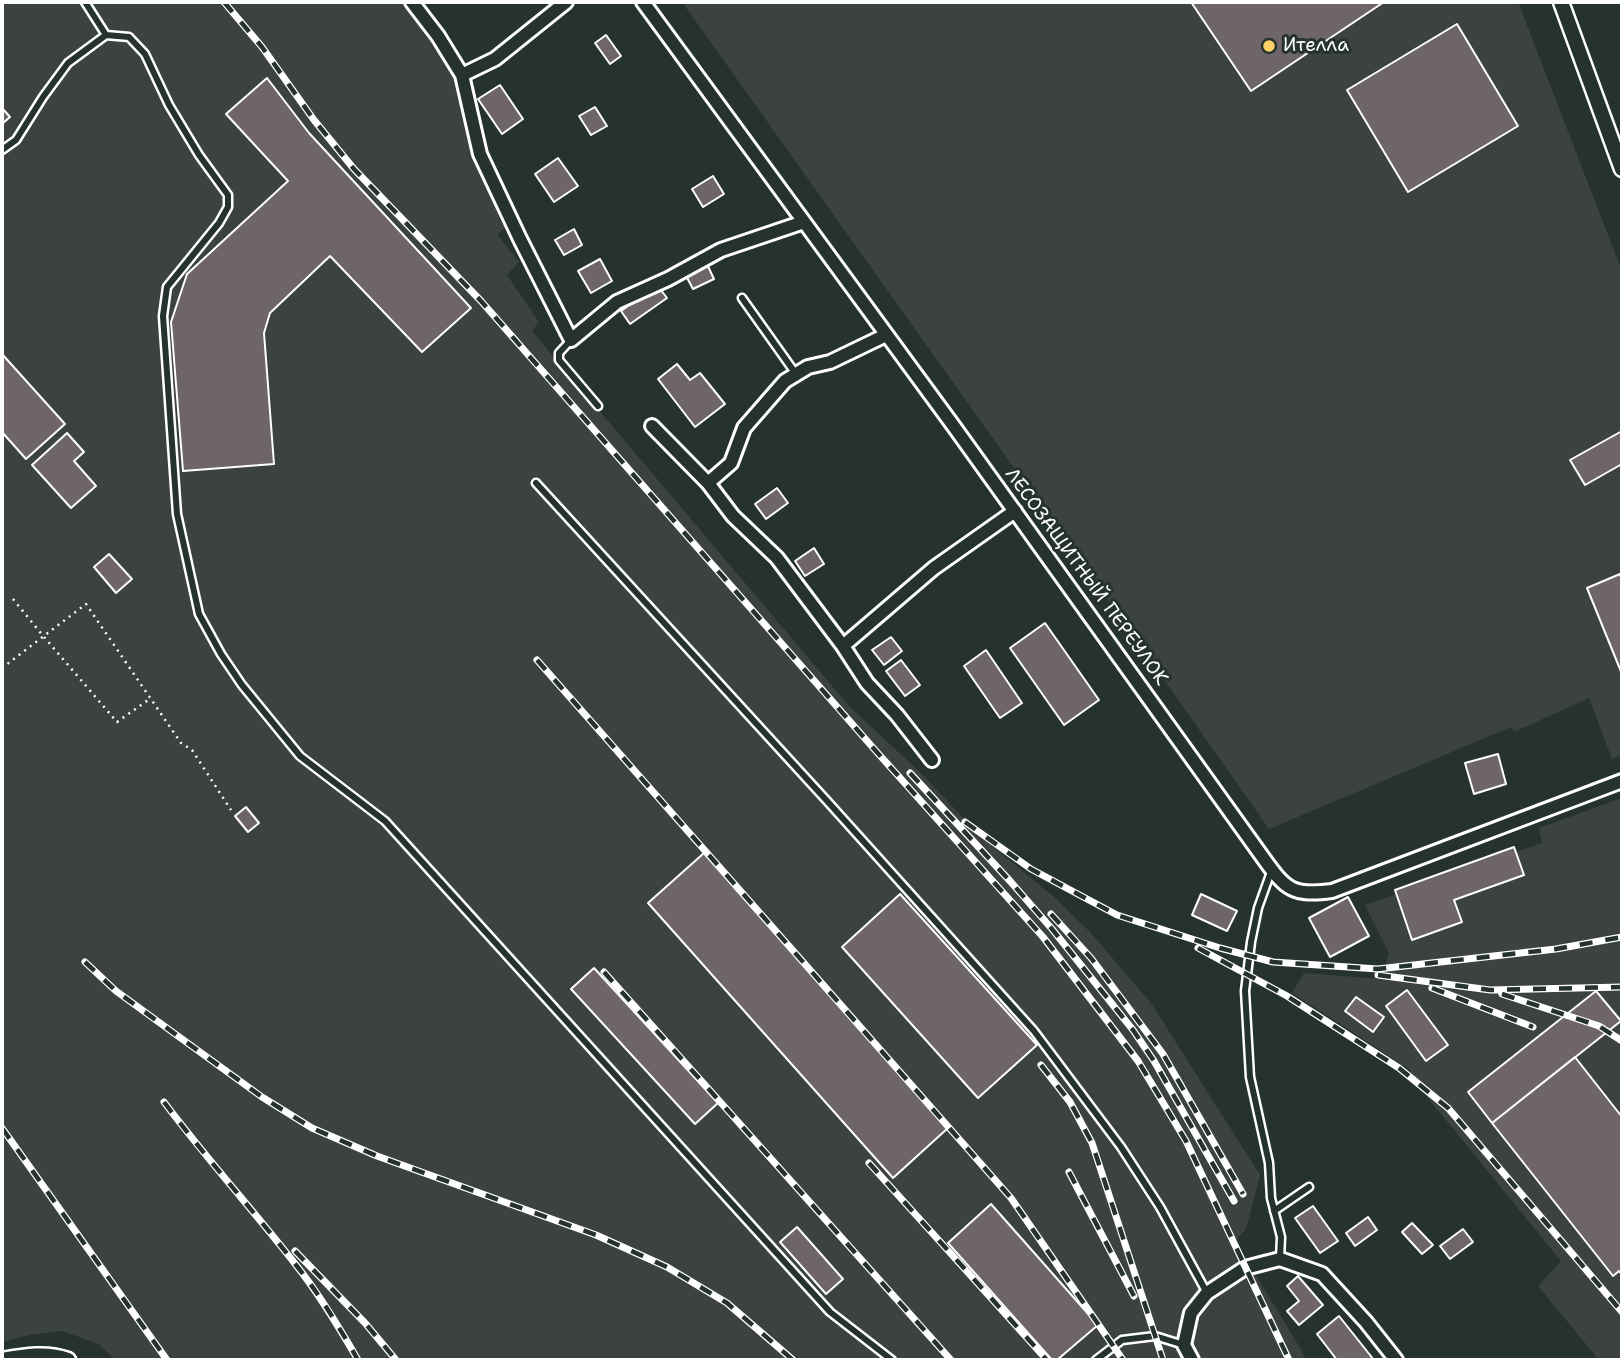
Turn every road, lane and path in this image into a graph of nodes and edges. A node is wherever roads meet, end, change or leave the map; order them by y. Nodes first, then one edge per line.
1 (85, 2) edge
2 (412, 2) edge
3 (566, 2) edge
4 (643, 2) edge
5 (1561, 2) edge
6 (106, 35) junction
7 (462, 75) junction
8 (2, 150) edge
9 (1622, 169) edge
10 (804, 222) junction
11 (742, 298) dead end
12 (886, 335) junction
13 (571, 340) junction
14 (796, 374) junction
15 (598, 406) dead end
16 (652, 426) dead end
17 (536, 483) dead end
18 (708, 483) junction
19 (1014, 512) junction
20 (13, 599) dead end
21 (44, 637) junction
22 (843, 646) junction
23 (2, 668) edge
24 (151, 698) junction
25 (932, 760) dead end
26 (1622, 781) edge
27 (231, 810) dead end
28 (1272, 869) junction
29 (1309, 1186) dead end
30 (1274, 1211) junction
31 (1280, 1259) junction
32 (1207, 1293) junction
33 (1184, 1345) junction
34 (2, 1360) edge
35 (68, 1360) edge
36 (892, 1360) edge
37 (1096, 1360) edge
38 (1192, 1360) edge
39 (1396, 1360) edge

1 - 6 lane
2 - 7 street
3 - 7 street
4 - 10 street, ЛЕСОЗАЩИТНЫЙ ПЕРЕУЛОК
5 - 9 street
6 - 8 lane
6 - 36 lane
7 - 13 street
10 - 12 street, ЛЕСОЗАЩИТНЫЙ ПЕРЕУЛОК
10 - 13 street
11 - 14 lane
12 - 14 street
12 - 19 street, ЛЕСОЗАЩИТНЫЙ ПЕРЕУЛОК
13 - 15 lane
14 - 18 street
16 - 18 street
17 - 32 lane
18 - 22 street
19 - 22 street
19 - 28 street, ЛЕСОЗАЩИТНЫЙ ПЕРЕУЛОК
20 - 21 path
21 - 23 path
21 - 24 path
21 - 24 path
22 - 25 street
24 - 27 path
26 - 28 street, ЛЕСОЗАЩИТНЫЙ ПЕРЕУЛОК
28 - 30 lane
29 - 30 lane
30 - 31 lane
31 - 32 street
31 - 39 street
32 - 33 street
33 - 37 lane
33 - 38 street
34 - 35 street

